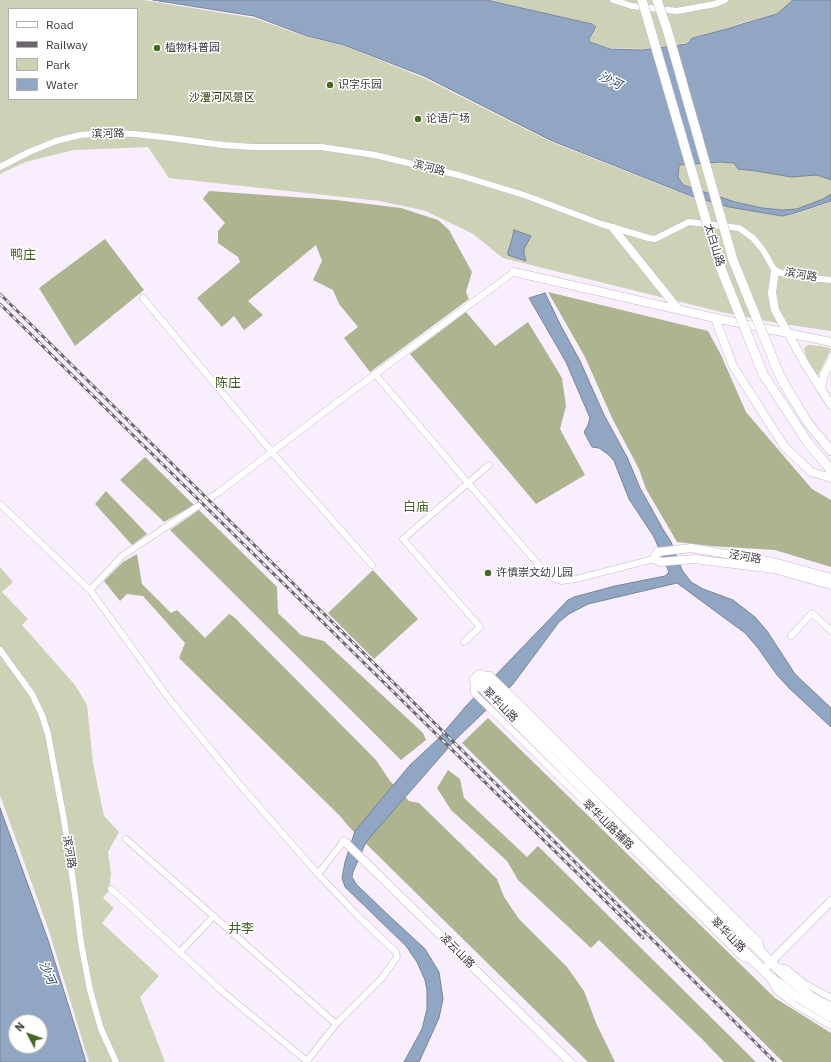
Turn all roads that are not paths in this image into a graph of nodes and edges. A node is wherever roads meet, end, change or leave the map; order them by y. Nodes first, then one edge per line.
1 (613, 0) edge
2 (642, 0) edge
3 (657, 0) edge
4 (725, 0) edge
5 (0, 167) edge
6 (613, 228) junction
7 (775, 270) junction
8 (514, 272) joint
9 (831, 280) edge
10 (143, 298) dead end
11 (678, 309) junction
12 (715, 318) junction
13 (788, 334) junction
14 (831, 342) edge
15 (831, 362) edge
16 (375, 374) junction
17 (821, 389) junction
18 (831, 405) edge
19 (271, 451) junction
20 (831, 451) edge
21 (489, 465) dead end
22 (831, 470) edge
23 (831, 478) edge
24 (468, 483) junction
25 (0, 504) edge
26 (657, 558) junction
27 (372, 565) dead end
28 (831, 578) edge
29 (831, 585) edge
30 (90, 590) junction
31 (831, 631) edge
32 (791, 636) dead end
33 (464, 642) dead end
34 (0, 650) edge
35 (482, 679) junction
36 (509, 703) junction
37 (126, 839) dead end
38 (345, 842) joint
39 (318, 874) junction
40 (111, 889) dead end
41 (831, 901) edge
42 (214, 916) junction
43 (180, 952) junction
44 (755, 961) junction
45 (772, 964) junction
46 (766, 972) junction
47 (831, 998) edge
48 (831, 1007) edge
49 (831, 1017) edge
50 (336, 1024) junction
51 (831, 1026) edge
52 (116, 1062) edge
53 (306, 1062) edge
54 (570, 1062) edge

1 - 4 street
2 - 22 main road, 太白山路, bridge
3 - 20 main road, 太白山路, bridge
5 - 6 street, 滨河路
6 - 7 street, 滨河路
6 - 11 street
7 - 9 street, 滨河路
7 - 13 street
8 - 11 street
8 - 16 street
10 - 19 street
11 - 12 street
12 - 13 street
12 - 23 street
13 - 14 street
13 - 17 street
15 - 17 street
16 - 19 street
16 - 24 street
17 - 18 street
19 - 27 street
19 - 30 street
21 - 24 street
24 - 26 street
24 - 33 street
25 - 30 street
26 - 28 street, 泾河路
26 - 29 street, 泾河路
30 - 39 street
31 - 32 street
34 - 52 street, 滨河路
35 - 36 main road, 翠华山路
35 - 36 street
35 - 44 street, 翠华山路辅路
36 - 44 main road, 翠华山路
36 - 45 main road, 翠华山路
37 - 42 street
38 - 39 street
38 - 54 street, 凌云山路
39 - 50 street
40 - 43 street
41 - 45 street
42 - 43 street
42 - 50 street
43 - 53 street
44 - 46 main road, 翠华山路
45 - 46 street
45 - 47 street
45 - 48 main road, 翠华山路
46 - 49 main road, 翠华山路
46 - 51 street
50 - 53 street

